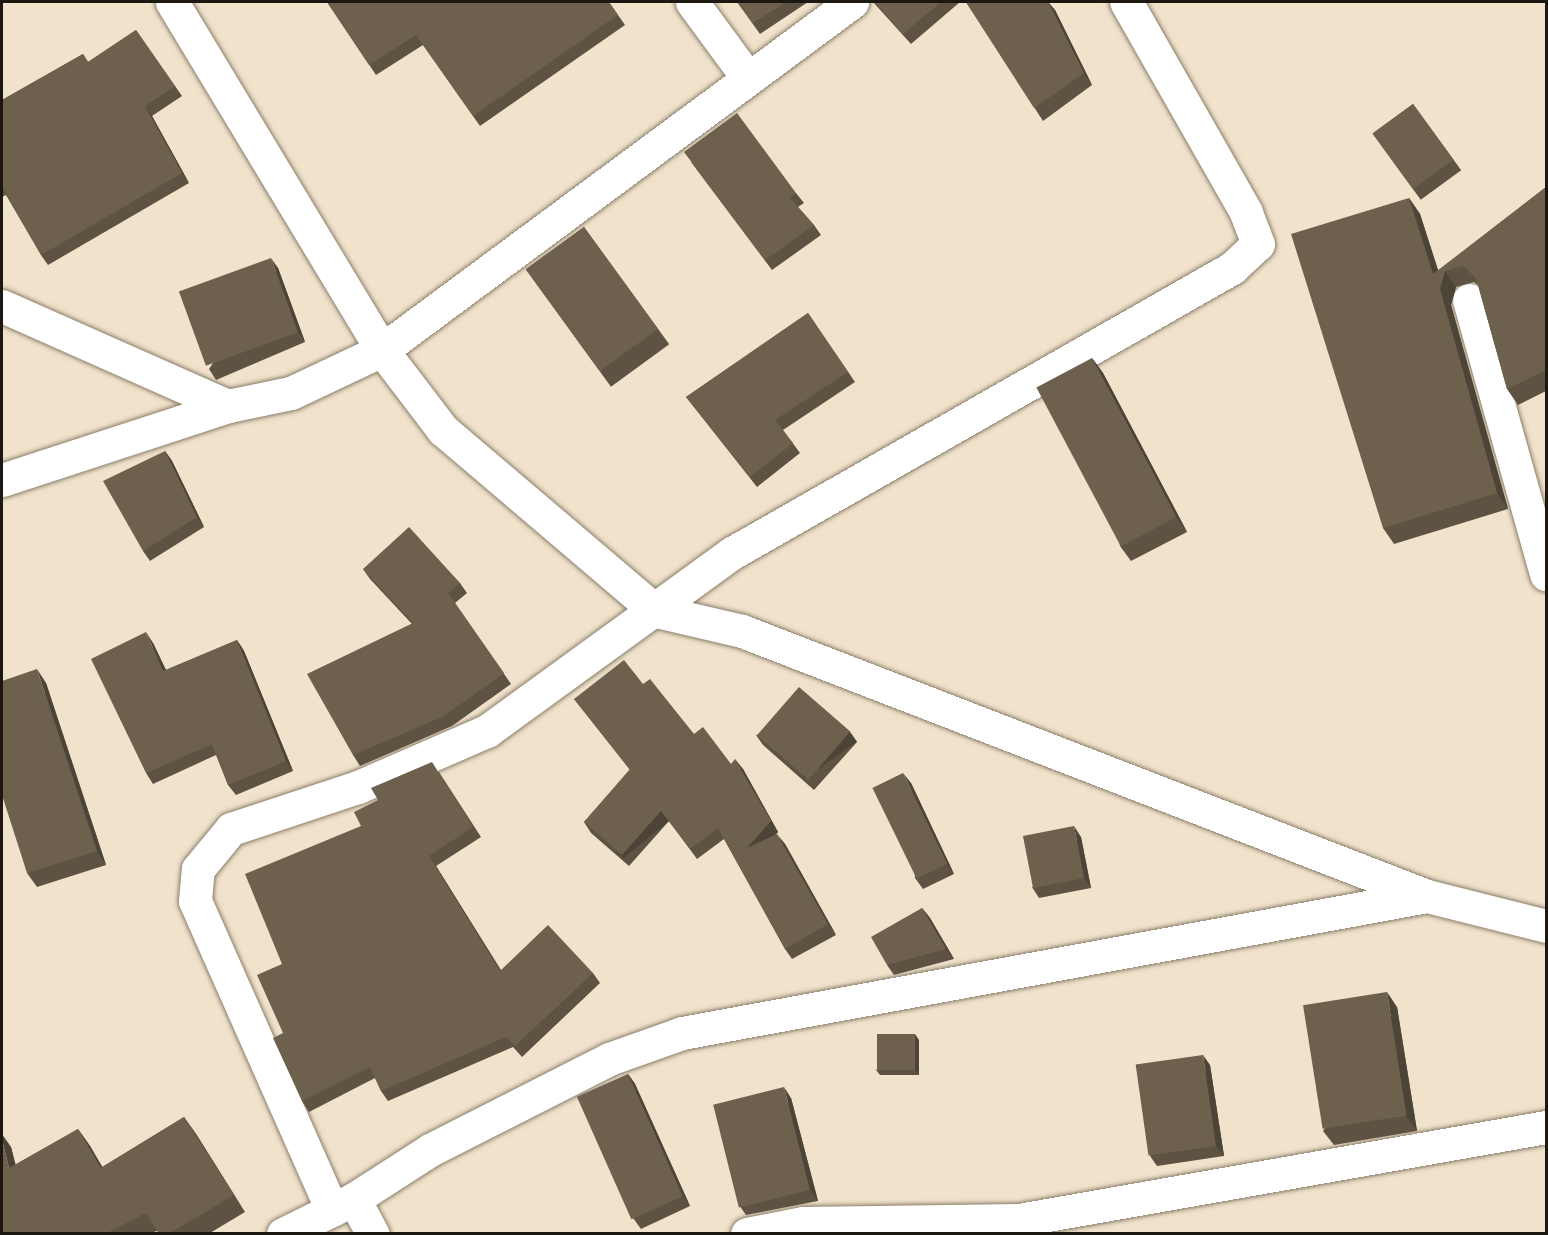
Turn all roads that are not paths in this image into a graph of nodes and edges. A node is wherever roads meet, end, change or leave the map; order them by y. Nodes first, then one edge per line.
1 (172, 2) edge
2 (692, 2) edge
3 (852, 2) edge
4 (1126, 2) edge
5 (747, 77) junction
6 (1469, 300) edge
7 (2, 306) edge
8 (382, 350) junction
9 (228, 406) junction
10 (2, 480) edge
11 (1546, 574) edge
12 (656, 611) junction
13 (1427, 896) junction
14 (1546, 926) edge
15 (1546, 1127) edge
16 (343, 1204) junction
17 (283, 1233) edge
18 (373, 1233) edge
19 (747, 1233) edge

1 - 8 street
2 - 5 street
3 - 5 street
4 - 12 street
5 - 8 street
6 - 11 street
7 - 9 street
8 - 9 street
8 - 12 street
9 - 10 street
12 - 13 street
12 - 16 street
13 - 14 street
13 - 16 street
15 - 19 street
16 - 17 street
16 - 18 street

